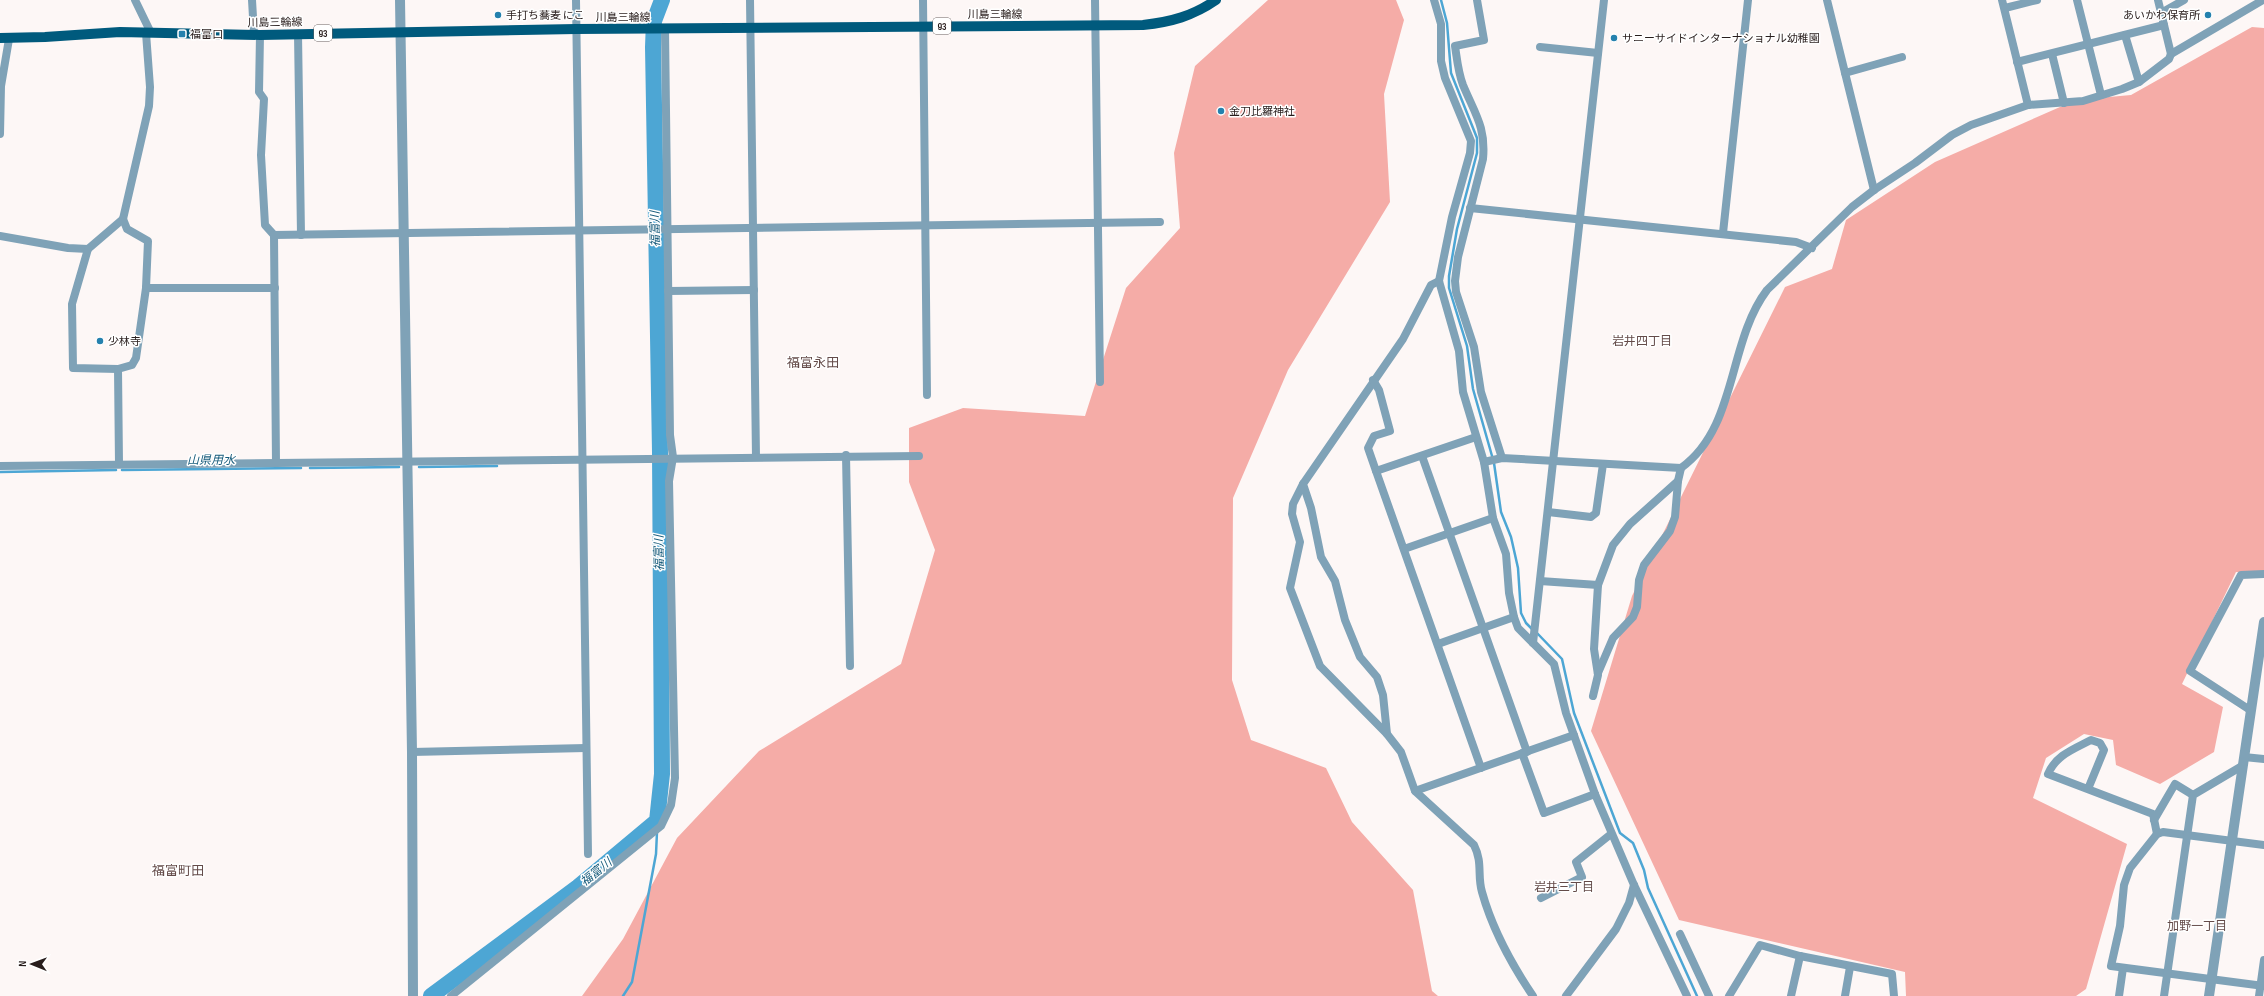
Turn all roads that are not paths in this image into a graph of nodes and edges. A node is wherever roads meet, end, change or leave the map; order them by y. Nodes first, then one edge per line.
1 (135, 0) edge
2 (252, 0) edge
3 (400, 0) edge
4 (576, 0) edge
5 (750, 0) edge
6 (923, 0) edge
7 (1095, 0) edge
8 (1216, 0) edge
9 (1434, 0) edge
10 (1477, 0) edge
11 (1604, 0) edge
12 (1748, 0) edge
13 (1827, 0) edge
14 (2037, 0) edge
15 (2077, 0) edge
16 (2158, 0) edge
17 (2184, 0) edge
18 (2263, 0) edge
19 (2004, 4) edge
20 (2161, 13) junction
21 (2164, 25) junction
22 (923, 26) junction
23 (1096, 26) junction
24 (750, 28) junction
25 (576, 29) junction
26 (664, 29) junction
27 (401, 31) junction
28 (148, 33) junction
29 (298, 34) junction
30 (257, 35) junction
31 (2126, 35) junction
32 (4, 38) edge
33 (2088, 45) junction
34 (1540, 46) dead end
35 (1598, 53) junction
36 (2052, 54) junction
37 (2171, 54) junction
38 (1902, 57) dead end
39 (2017, 62) junction
40 (1845, 73) junction
41 (2139, 82) junction
42 (2101, 95) junction
43 (2064, 103) junction
44 (2028, 105) junction
45 (0, 134) edge
46 (1874, 190) junction
47 (1470, 208) junction
48 (122, 219) junction
49 (1580, 219) junction
50 (1099, 222) junction
51 (1160, 222) dead end
52 (924, 225) junction
53 (754, 228) junction
54 (666, 229) junction
55 (580, 230) junction
56 (404, 233) junction
57 (1723, 234) junction
58 (274, 235) junction
59 (301, 235) junction
60 (0, 236) edge
61 (1812, 248) junction
62 (88, 249) junction
63 (1438, 281) junction
64 (146, 288) junction
65 (275, 288) junction
66 (754, 290) junction
67 (668, 291) junction
68 (118, 369) junction
69 (1373, 380) junction
70 (1100, 382) dead end
71 (927, 395) dead end
72 (1476, 437) junction
73 (846, 455) junction
74 (919, 456) dead end
75 (1422, 456) junction
76 (671, 457) junction
77 (756, 457) junction
78 (1500, 458) junction
79 (583, 460) junction
80 (1486, 461) junction
81 (1553, 461) junction
82 (408, 462) junction
83 (119, 464) junction
84 (276, 464) junction
85 (1603, 464) junction
86 (0, 466) edge
87 (1681, 468) junction
88 (1376, 471) junction
89 (1678, 480) junction
90 (1303, 484) junction
91 (1548, 512) junction
92 (1492, 518) junction
93 (1449, 533) junction
94 (1404, 549) junction
95 (2264, 574) edge
96 (1540, 581) junction
97 (1598, 586) junction
98 (1514, 617) junction
99 (2264, 622) edge
100 (1483, 628) junction
101 (2263, 634) edge
102 (1533, 643) junction
103 (1438, 644) junction
104 (850, 666) dead end
105 (1598, 675) junction
106 (1593, 696) dead end
107 (2250, 710) junction
108 (1387, 734) junction
109 (1574, 735) junction
110 (586, 748) junction
111 (412, 752) junction
112 (1524, 753) junction
113 (2264, 758) edge
114 (2243, 762) junction
115 (1481, 768) junction
116 (2088, 789) junction
117 (1415, 791) junction
118 (1595, 794) junction
119 (2193, 795) junction
120 (2154, 820) junction
121 (1612, 834) junction
122 (2157, 834) junction
123 (2187, 835) junction
124 (2232, 841) junction
125 (2264, 845) edge
126 (588, 854) dead end
127 (1634, 885) junction
128 (1541, 898) dead end
129 (1680, 934) dead end
130 (1800, 956) junction
131 (2264, 960) edge
132 (1850, 967) junction
133 (2123, 968) junction
134 (2167, 973) junction
135 (2212, 980) junction
136 (2262, 986) edge
137 (413, 996) edge
138 (451, 996) edge
139 (1533, 996) edge
140 (1566, 996) edge
141 (1687, 996) edge
142 (1709, 996) edge
143 (1729, 996) edge
144 (1791, 996) edge
145 (1845, 996) edge
146 (1894, 996) edge
147 (2119, 996) edge
148 (2164, 996) edge
149 (2210, 996) edge
150 (2259, 996) edge

1 - 28 street
2 - 30 street
3 - 27 street
4 - 25 street
5 - 24 street
6 - 22 street
7 - 23 street
8 - 23 main road, 川島三輪線 / 93
9 - 63 street
10 - 47 street
11 - 35 street
12 - 57 street
13 - 40 street
14 - 19 street
15 - 33 street
16 - 20 street
17 - 20 street
18 - 37 street
19 - 39 street
20 - 21 street
21 - 31 street
21 - 37 street
22 - 23 main road, 川島三輪線 / 93
22 - 24 main road, 川島三輪線 / 93
22 - 52 street
23 - 50 street
24 - 26 main road, 川島三輪線 / 93
24 - 53 street
25 - 26 main road, 川島三輪線 / 93
25 - 27 main road, 川島三輪線 / 93
25 - 55 street
26 - 54 street
27 - 29 main road, 川島三輪線 / 93
27 - 56 street
28 - 30 main road, 川島三輪線 / 93
28 - 32 main road, 川島三輪線 / 93
28 - 48 street
29 - 30 main road, 川島三輪線 / 93
29 - 59 street
30 - 58 street
31 - 33 street
31 - 41 street
32 - 45 street
33 - 36 street
33 - 42 street
34 - 35 street
35 - 49 street
36 - 39 street
36 - 43 street
37 - 41 street
38 - 40 street
39 - 44 street
40 - 46 street
41 - 42 street
42 - 43 street
43 - 44 street
44 - 46 street
46 - 61 street
47 - 49 street
47 - 78 street
48 - 62 street
48 - 64 street
49 - 57 street
49 - 81 street
50 - 51 street
50 - 52 street
50 - 70 street
52 - 53 street
52 - 71 street
53 - 54 street
53 - 66 street
54 - 55 street
54 - 67 street
55 - 56 street
55 - 79 street
56 - 59 street
56 - 82 street
57 - 61 street
58 - 59 street
58 - 65 street
60 - 62 street
61 - 87 street
62 - 68 street
63 - 69 street
63 - 72 street
64 - 65 street
64 - 68 street
65 - 84 street
66 - 67 street
66 - 77 street
67 - 76 street
68 - 83 street
69 - 88 street
69 - 90 street
72 - 75 street
72 - 80 street
73 - 74 street
73 - 77 street
73 - 104 street
75 - 88 street
75 - 93 street
76 - 77 street
76 - 79 street
76 - 138 street
78 - 80 street
78 - 81 street
79 - 82 street
79 - 110 street
80 - 92 street
81 - 85 street
81 - 91 street
82 - 84 street
82 - 111 street
83 - 84 street
83 - 86 street
85 - 87 street
85 - 91 street
87 - 89 street
88 - 94 street
89 - 97 street
89 - 105 street
90 - 108 street
90 - 108 street
91 - 96 street
92 - 93 street
92 - 98 street
93 - 94 street
93 - 100 street
94 - 103 street
95 - 107 street
96 - 97 street
96 - 102 street
97 - 105 street
98 - 100 street
98 - 102 street
99 - 101 street
100 - 103 street
100 - 112 street
101 - 107 street
102 - 109 street
103 - 115 street
105 - 106 street
107 - 114 street
108 - 117 street
109 - 112 street
109 - 118 street
110 - 111 street
110 - 126 street
111 - 137 street
112 - 115 street
112 - 118 street
113 - 114 street
114 - 119 street
114 - 124 street
115 - 117 street
116 - 116 street
116 - 120 street
117 - 139 street
118 - 121 street
119 - 120 street
119 - 123 street
120 - 122 street
121 - 127 street
121 - 128 street
122 - 123 street
122 - 133 street
123 - 124 street
123 - 134 street
124 - 125 street
124 - 135 street
127 - 140 street
127 - 141 street
129 - 142 street
130 - 132 street
130 - 143 street
130 - 144 street
131 - 136 street
132 - 145 street
132 - 146 street
133 - 134 street
133 - 147 street
134 - 135 street
134 - 148 street
135 - 136 street
135 - 149 street
136 - 150 street

